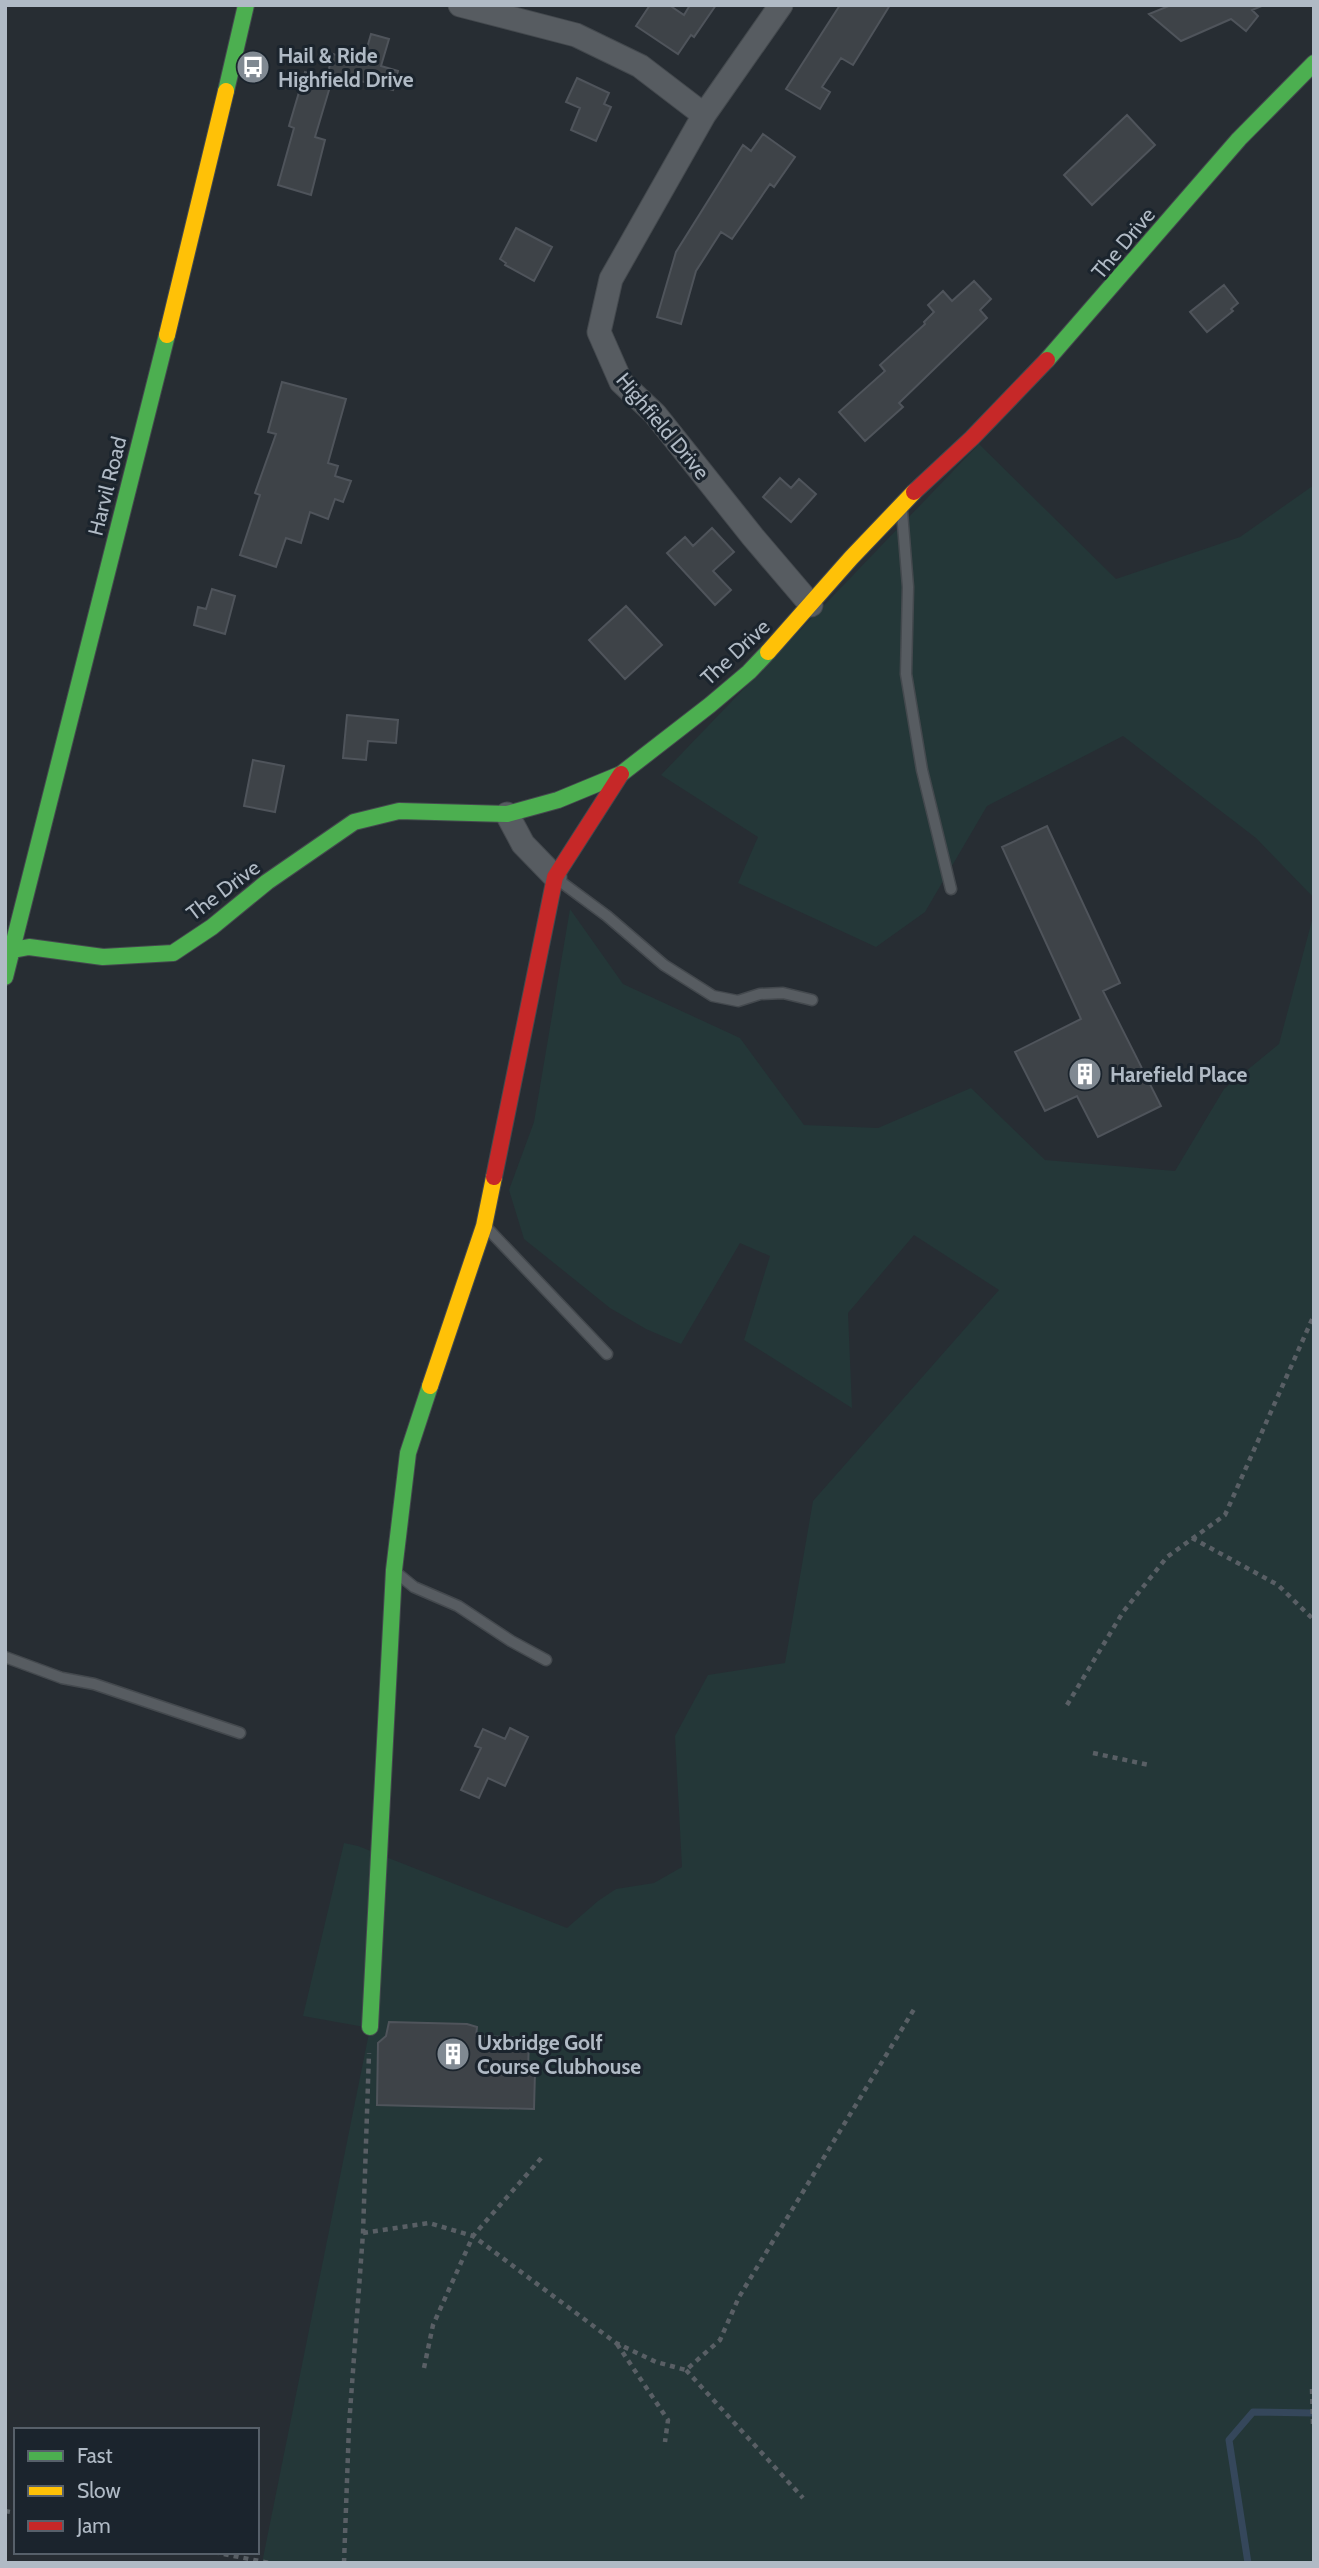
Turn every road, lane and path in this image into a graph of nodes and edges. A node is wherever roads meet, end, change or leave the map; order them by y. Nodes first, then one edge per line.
1 (246, 5) edge
2 (460, 5) edge
3 (782, 5) edge
4 (1314, 63) edge
5 (704, 115) junction
6 (901, 506) junction
7 (811, 605) junction
8 (621, 774) junction
9 (507, 814) junction
10 (555, 877) junction
11 (951, 889) dead end
12 (13, 950) junction
13 (5, 977) edge
14 (812, 1000) dead end
15 (484, 1226) junction
16 (1314, 1315) edge
17 (607, 1354) dead end
18 (1192, 1538) junction
19 (394, 1570) junction
20 (1314, 1620) edge
21 (5, 1657) edge
22 (546, 1660) dead end
23 (1067, 1705) dead end
24 (240, 1732) dead end
25 (1093, 1753) dead end
26 (1149, 1765) dead end
27 (916, 2006) dead end
28 (370, 2027) joint
29 (543, 2156) dead end
30 (363, 2233) junction
31 (473, 2236) junction
32 (616, 2343) junction
33 (424, 2368) dead end
34 (685, 2370) junction
35 (1312, 2389) dead end
36 (1312, 2404) edge
37 (1313, 2424) edge
38 (666, 2442) dead end
39 (803, 2498) dead end
40 (224, 2554) edge
41 (343, 2562) edge
42 (269, 2563) edge
43 (336, 2563) edge

1 - 12 street, Harvil Road
2 - 5 street
3 - 5 street, Highfield Drive
4 - 6 street, The Drive
5 - 7 street, Highfield Drive
6 - 7 street, The Drive
6 - 11 lane
7 - 8 street, The Drive
8 - 9 street, The Drive
8 - 10 street
9 - 10 street
9 - 12 street, The Drive
10 - 14 lane
10 - 15 street
12 - 13 street, Harvil Road
15 - 17 lane
15 - 19 street
16 - 18 path
18 - 20 path
18 - 23 path
19 - 22 lane
19 - 28 street
21 - 24 lane
25 - 26 path
27 - 34 path
28 - 30 path
29 - 31 path
30 - 31 path
30 - 41 path
31 - 32 path
31 - 33 path
32 - 34 path
32 - 38 path
34 - 39 path
35 - 36 path
36 - 37 path
40 - 42 path
41 - 43 path

